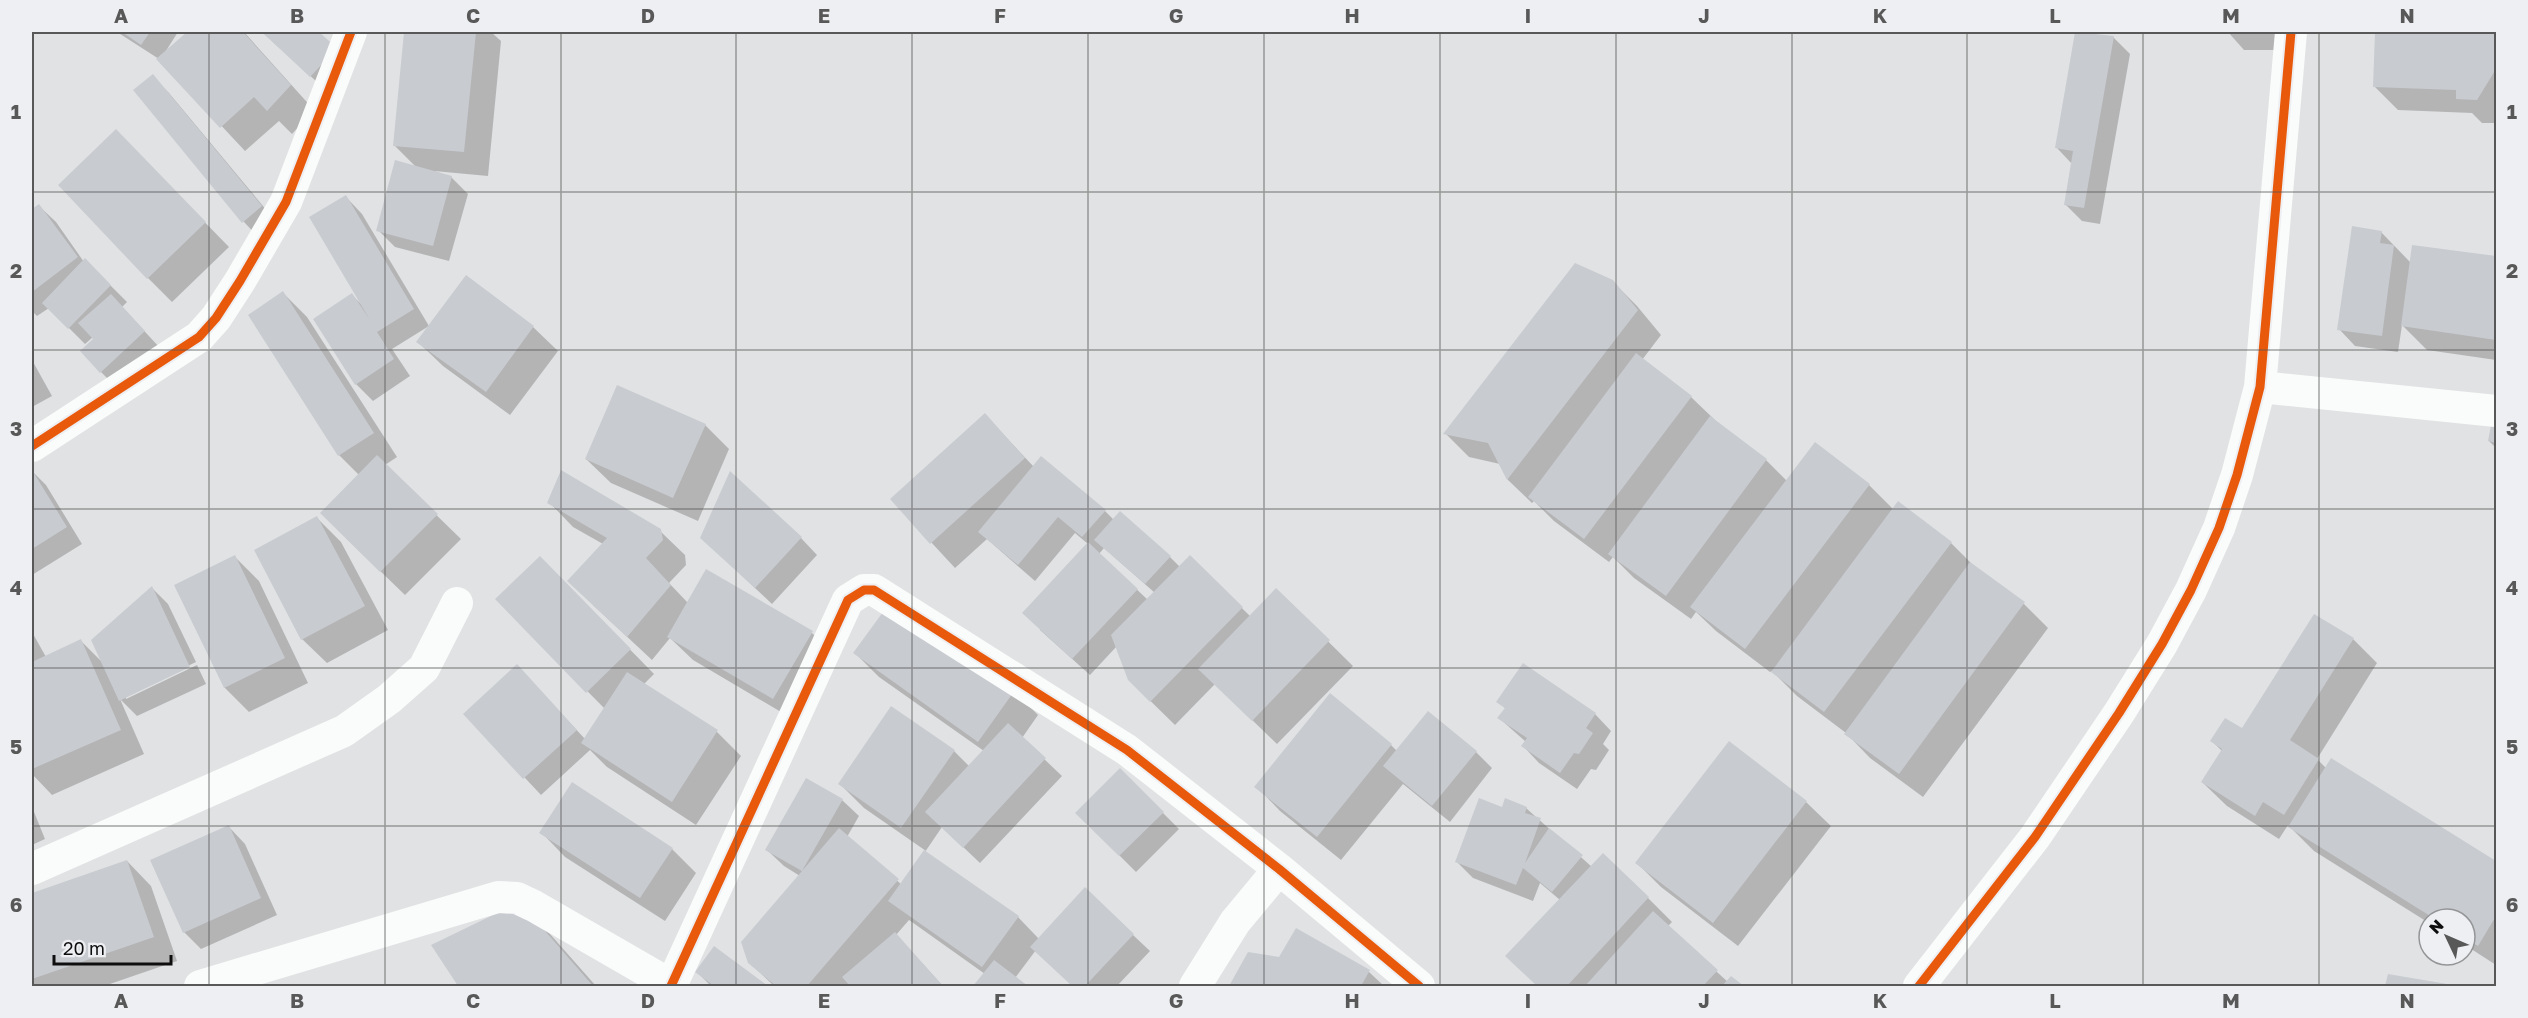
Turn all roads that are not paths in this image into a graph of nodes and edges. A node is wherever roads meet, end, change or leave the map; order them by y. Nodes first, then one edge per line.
1 (351, 32) edge
2 (2291, 32) edge
3 (2260, 387) junction
4 (2496, 411) edge
5 (32, 446) edge
6 (457, 603) dead end
7 (32, 869) edge
8 (1279, 869) junction
9 (671, 986) edge
10 (200, 987) edge
11 (1195, 987) edge
12 (1419, 987) edge
13 (1919, 987) edge

1 - 5 street
2 - 3 street
3 - 4 street
3 - 13 street
6 - 7 street
8 - 9 street
8 - 11 street
8 - 12 street
9 - 10 street

